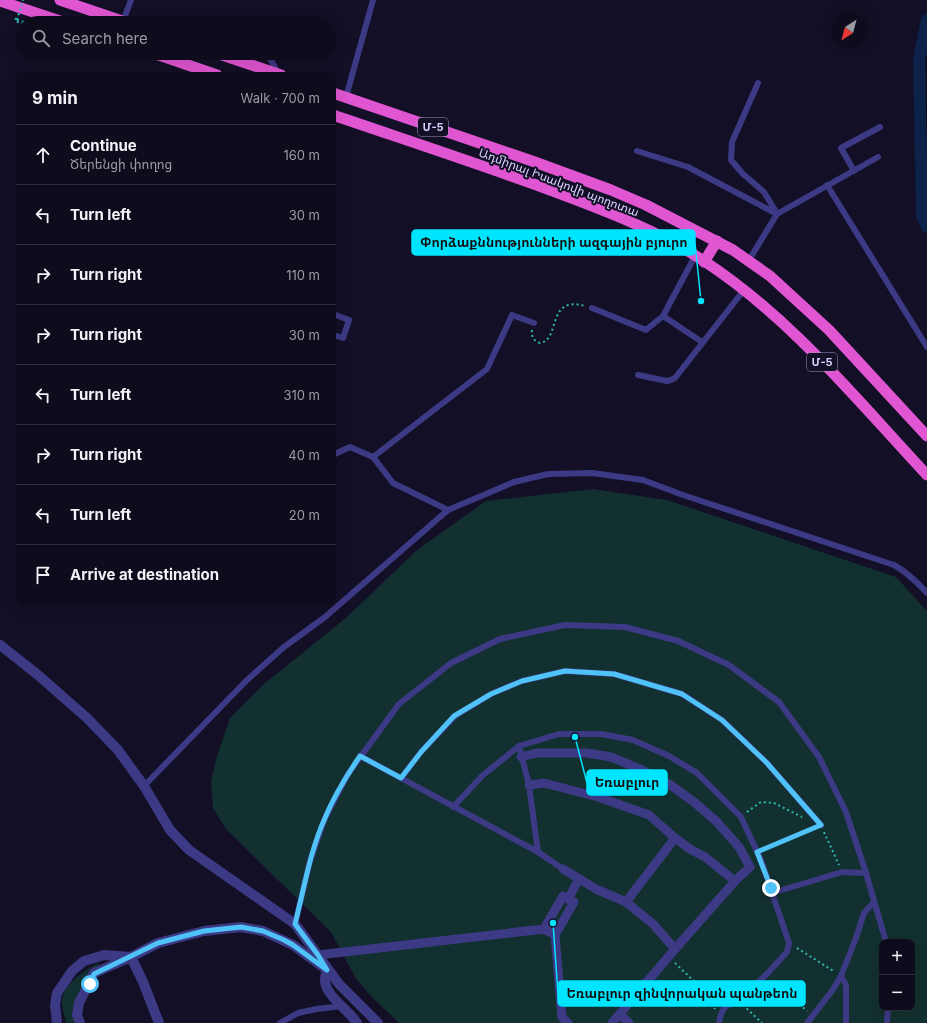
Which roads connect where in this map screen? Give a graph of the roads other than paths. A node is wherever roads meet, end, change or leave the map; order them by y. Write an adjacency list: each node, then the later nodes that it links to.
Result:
1 (60, 0): 6 (highway)
2 (130, 0): 7 (lane)
3 (373, 0): 16 (lane)
4 (0, 1): 5 (highway)
5 (45, 16)
6 (108, 16)
7 (127, 16)
8 (173, 60): 11 (highway)
9 (236, 60): 12 (highway)
10 (271, 60): 13 (lane)
11 (208, 72)
12 (271, 72)
13 (278, 72)
14 (758, 84): 23 (lane)
15 (336, 94): 16 (highway, Ադմիրալ Իսակովի պողոտա / Մ-5)
16 (346, 97): 24 (highway, Ադմիրալ Իսակովի պողոտա / Մ-5)
17 (336, 116): 25 (highway, Ադմիրալ Իսակովի պողոտա / Մ-5)
18 (880, 126): 21 (lane)
19 (637, 150): 23 (lane)
20 (878, 157): 21 (lane)
21 (854, 171): 22 (lane)
22 (827, 185): 23 (lane); 34 (lane)
23 (777, 214): 26 (lane)
24 (717, 241): 25 (highway); 26 (highway, Ադմիրալ Իսակովի պողոտա / Մ-5)
25 (700, 259): 27 (highway, Ադմիրալ Իսակովի պողոտա / Մ-5); 30 (lane)
26 (749, 260): 36 (highway, Ադմիրալ Իսակովի պողոտա / Մ-5)
27 (744, 290): 33 (lane); 39 (highway, Ադմիրալ Իսակովի պողոտա / Մ-5)
28 (592, 308): 30 (lane)
29 (336, 315): 32 (lane)
30 (663, 316): 33 (lane)
31 (534, 323): 38 (lane)
32 (336, 336)
33 (702, 342): 35 (lane)
34 (927, 347)
35 (638, 375)
36 (927, 436)
37 (336, 454): 38 (lane)
38 (373, 457): 40 (lane)
39 (927, 475)
40 (448, 510): 41 (lane); 48 (lane)
41 (927, 593)
42 (0, 645): 48 (street)
43 (519, 746): 45 (lane); 49 (lane); 57 (lane)
44 (360, 756): 46 (lane); 54 (lane); 61 (lane)
45 (521, 757): 47 (lane); 56 (street)
46 (401, 778): 49 (lane); 50 (lane)
47 (529, 785): 51 (street); 52 (lane)
48 (144, 786): 61 (street)
49 (453, 807): 52 (lane)
50 (821, 825)
51 (675, 838): 56 (street); 59 (street)
52 (538, 852): 53 (lane)
53 (563, 869): 55 (street)
54 (866, 873): 57 (lane); 60 (lane)
55 (579, 879): 58 (street); 59 (street)
56 (734, 881): 65 (street)
57 (772, 893): 73 (lane)
58 (568, 898): 62 (street); 63 (street)
59 (626, 902): 65 (street)
60 (874, 902): 64 (lane); 69 (lane)
61 (295, 924): 66 (street)
62 (544, 929): 63 (street); 66 (street)
63 (554, 935): 80 (street)
64 (885, 939)
65 (675, 948): 72 (street)
66 (318, 955): 68 (street)
67 (131, 956): 68 (street); 74 (street); 75 (street); 76 (street)
68 (327, 970): 70 (street); 79 (street)
69 (841, 976): 83 (lane); 84 (lane)
70 (342, 1006): 77 (lane); 78 (street)
71 (888, 1011): 85 (lane)
72 (620, 1014): 81 (street); 82 (street)
73 (720, 1020)
74 (57, 1023)
75 (80, 1023)
76 (159, 1023)
77 (280, 1023)
78 (357, 1023)
79 (378, 1023)
80 (568, 1023)
81 (612, 1023)
82 (629, 1023)
83 (807, 1023)
84 (846, 1023)
85 (887, 1023)

